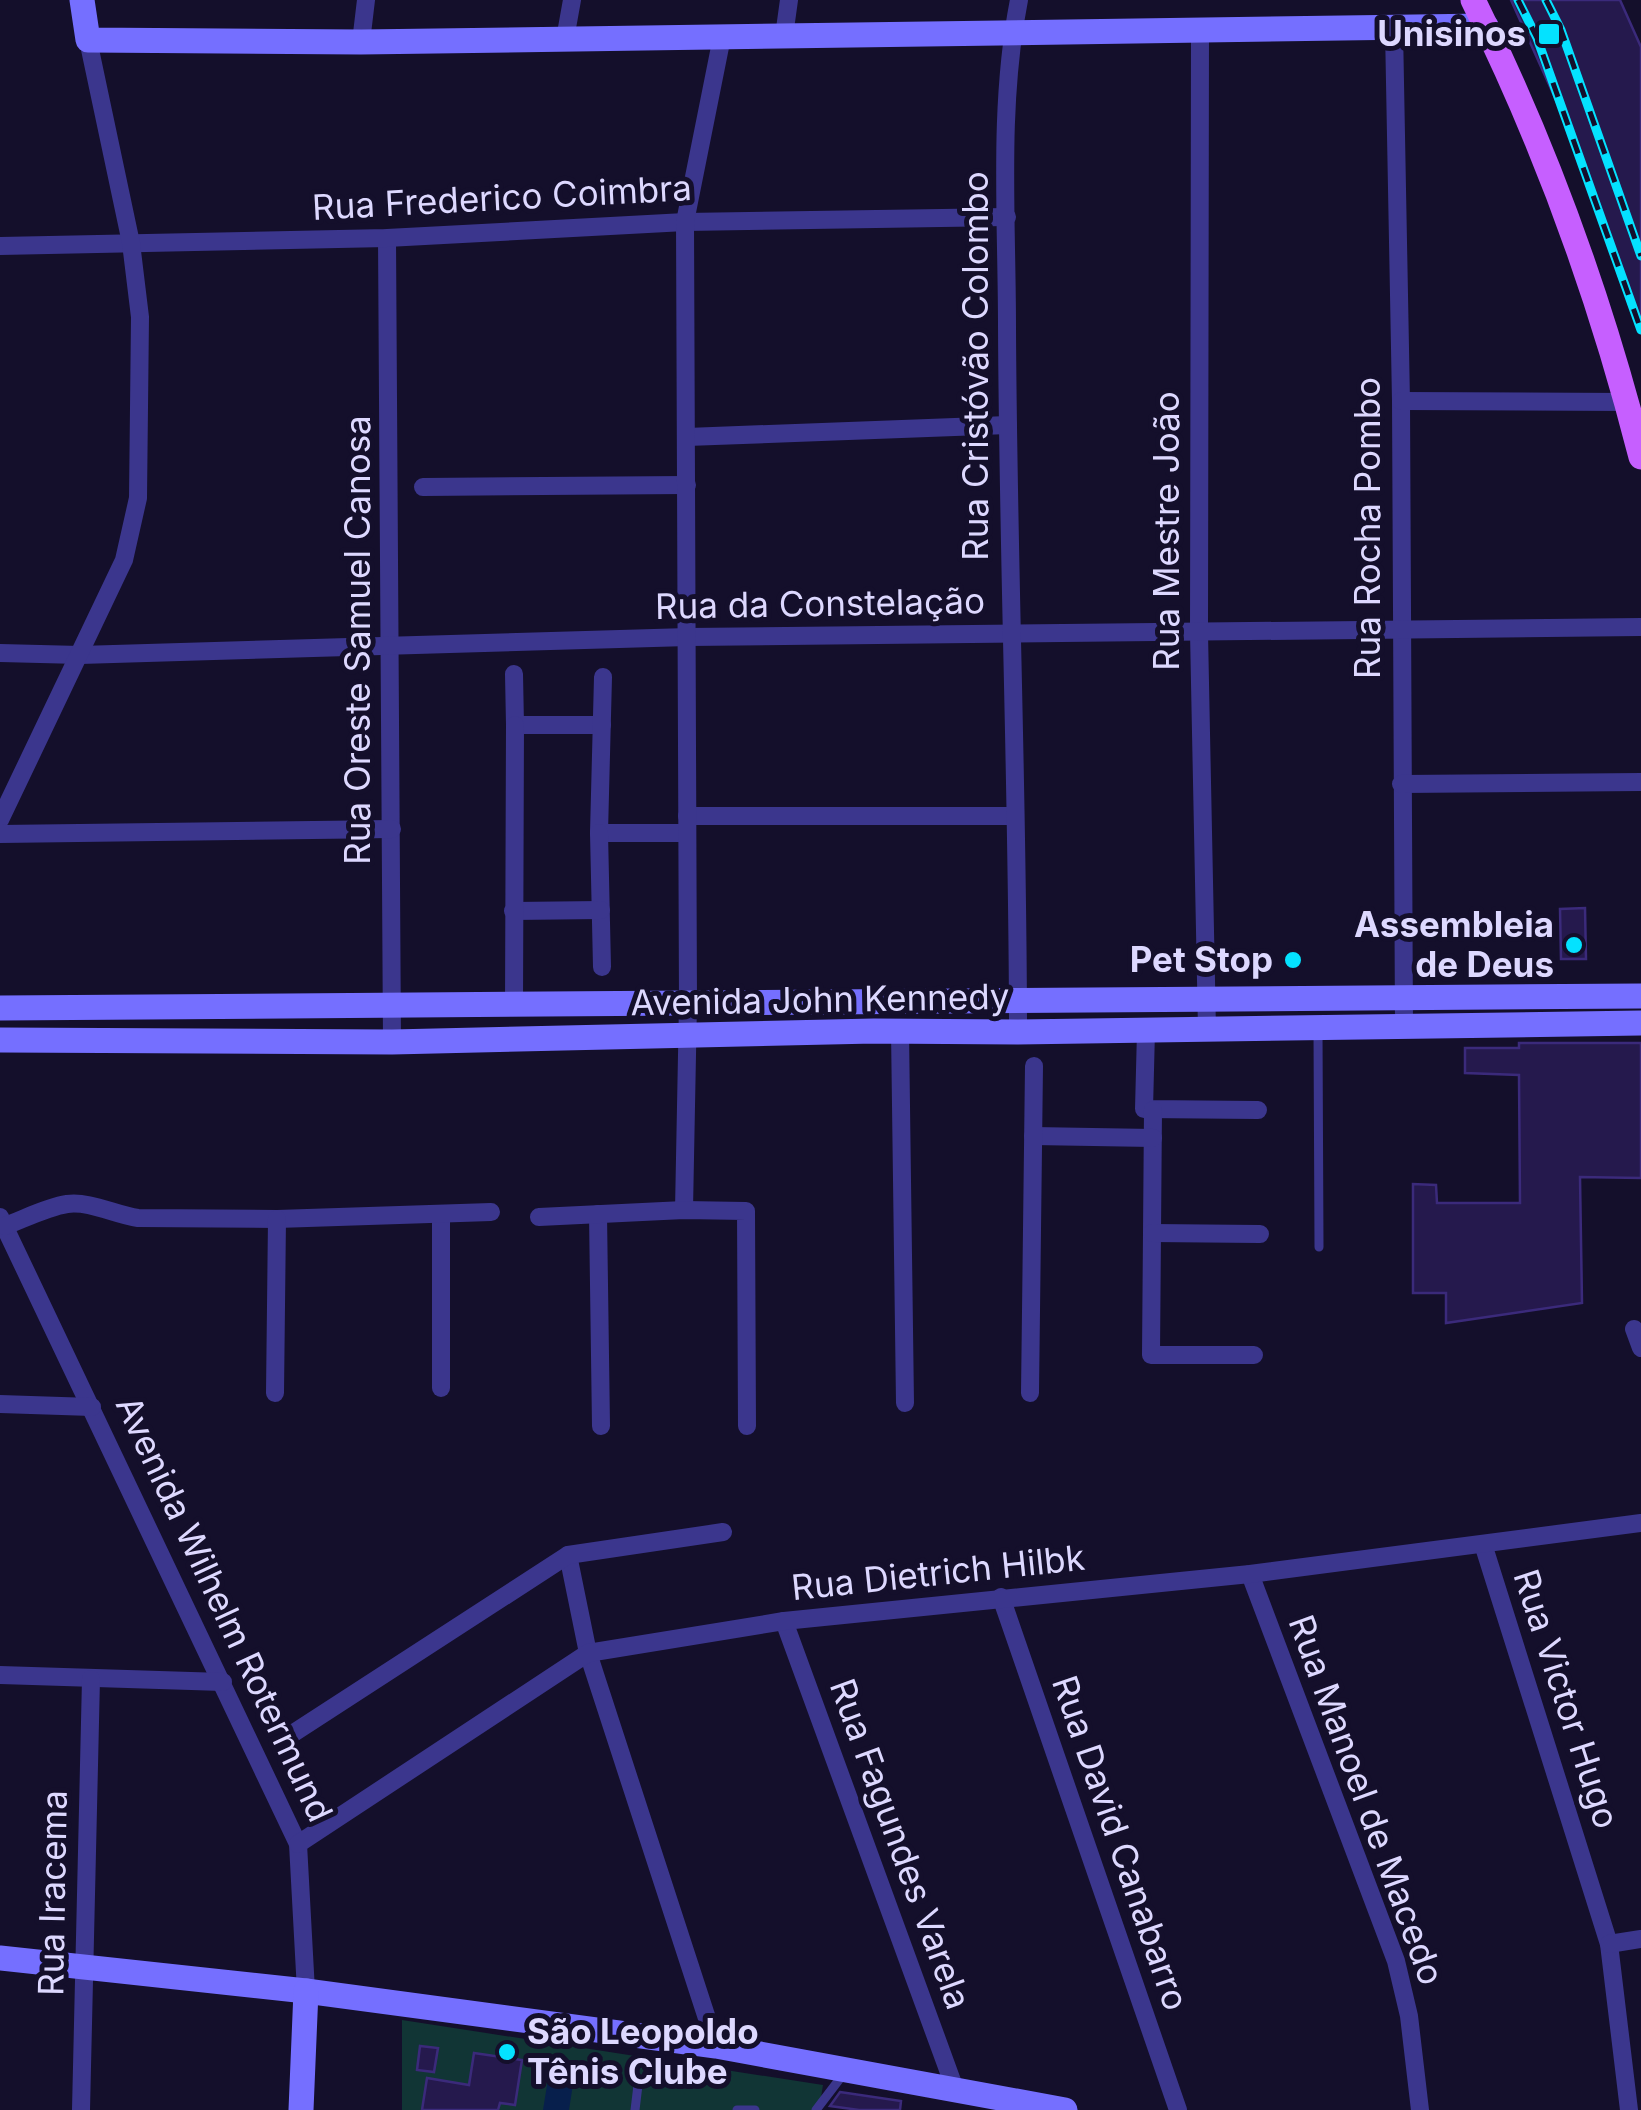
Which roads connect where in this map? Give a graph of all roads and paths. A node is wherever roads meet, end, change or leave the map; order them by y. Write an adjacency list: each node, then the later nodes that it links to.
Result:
1 (82, 0): 14 (main road)
2 (366, 0): 15 (street)
3 (572, 0): 13 (street)
4 (789, 0): 11 (street)
5 (1019, 0): 9 (street, Rua Cristóvão Colombo)
6 (1473, 0): 7 (main road)
7 (1486, 26): 8 (main road); 23 (main road)
8 (1394, 29): 10 (main road); 22 (street, Rua Rocha Pombo)
9 (1012, 32): 10 (main road); 11 (main road); 16 (street, Rua Cristóvão Colombo)
10 (1200, 32): 31 (street, Rua Mestre João)
11 (784, 36): 12 (main road)
12 (722, 37): 13 (main road); 17 (street)
13 (565, 39): 15 (main road)
14 (88, 40): 15 (main road); 20 (street)
15 (361, 42)
16 (1007, 216): 17 (street, Rua Frederico Coimbra); 24 (street, Rua Cristóvão Colombo)
17 (685, 222): 19 (street, Rua Frederico Coimbra); 25 (street)
18 (0, 228): 21 (street)
19 (387, 238): 20 (street, Rua Frederico Coimbra); 34 (street, Rua Oreste Samuel Canosa)
20 (131, 242): 21 (street, Rua Frederico Coimbra); 36 (street)
21 (8, 246)
22 (1400, 401): 23 (street); 30 (street, Rua Rocha Pombo)
23 (1627, 402): 26 (main road)
24 (1008, 426): 25 (street); 32 (street, Rua Cristóvão Colombo)
25 (687, 437): 27 (street)
26 (1641, 457)
27 (688, 485): 28 (street); 33 (street)
28 (423, 487)
29 (1641, 627): 30 (street, Rua da Constelação)
30 (1402, 629): 31 (street, Rua da Constelação); 42 (street, Rua Rocha Pombo)
31 (1199, 633): 32 (street, Rua da Constelação); 53 (street, Rua Mestre João)
32 (1012, 635): 33 (street, Rua da Constelação); 43 (street, Rua Cristóvão Colombo)
33 (688, 637): 34 (street, Rua da Constelação); 45 (street)
34 (391, 646): 36 (street, Rua da Constelação); 46 (street, Rua Oreste Samuel Canosa)
35 (0, 653): 36 (street, Rua da Constelação)
36 (80, 655): 44 (street)
37 (514, 674): 40 (street)
38 (603, 677): 39 (street)
39 (602, 724): 40 (street); 47 (street)
40 (514, 725): 50 (street)
41 (1641, 782): 42 (street)
42 (1401, 784): 54 (street, Rua Rocha Pombo)
43 (1013, 816): 45 (street); 56 (street, Rua Cristóvão Colombo)
44 (0, 820)
45 (687, 824): 47 (street); 55 (street)
46 (392, 829): 48 (street); 58 (street, Rua Oreste Samuel Canosa)
47 (599, 833): 49 (street)
48 (0, 834)
49 (601, 910): 50 (street); 51 (street)
50 (513, 911): 57 (street)
51 (602, 967)
52 (1641, 996): 54 (main road, Avenida John Kennedy)
53 (1206, 998): 54 (main road, Avenida John Kennedy); 56 (main road, Avenida John Kennedy); 64 (street, Rua Mestre João)
54 (1404, 998): 61 (street, Rua Rocha Pombo)
55 (688, 1002): 56 (main road, Avenida John Kennedy); 57 (main road, Avenida John Kennedy); 67 (street)
56 (1018, 1002): 66 (street, Rua Cristóvão Colombo)
57 (514, 1005): 58 (main road, Avenida John Kennedy)
58 (390, 1007): 59 (main road, Avenida John Kennedy); 69 (street, Rua Oreste Samuel Canosa)
59 (0, 1008)
60 (1641, 1024): 61 (main road, Avenida John Kennedy)
61 (1404, 1027): 62 (main road, Avenida John Kennedy)
62 (1318, 1028): 64 (main road, Avenida John Kennedy); 84 (lane)
63 (1146, 1030): 64 (main road, Avenida John Kennedy); 66 (main road, Avenida John Kennedy); 71 (street)
64 (1206, 1030)
65 (900, 1031): 66 (main road, Avenida John Kennedy); 67 (main road, Avenida John Kennedy); 92 (street)
66 (1018, 1032)
67 (688, 1036): 69 (main road, Avenida John Kennedy); 75 (street)
68 (0, 1040): 69 (main road, Avenida John Kennedy)
69 (392, 1042)
70 (1034, 1066): 73 (street)
71 (1153, 1110): 72 (street); 74 (street)
72 (1258, 1110)
73 (1033, 1136): 74 (street); 90 (street)
74 (1152, 1138): 82 (street)
75 (684, 1210): 78 (street); 95 (street)
76 (490, 1212): 77 (street)
77 (440, 1214): 80 (street); 88 (street)
78 (598, 1214): 79 (street); 94 (street)
79 (539, 1217)
80 (277, 1219): 81 (street); 89 (street)
81 (3, 1222): 93 (street, Avenida Wilhelm Rotermund)
82 (1152, 1233): 83 (street); 87 (street)
83 (1260, 1234)
84 (1320, 1247)
85 (1634, 1328): 86 (street)
86 (1641, 1348)
87 (1254, 1355)
88 (441, 1388)
89 (275, 1393)
90 (1030, 1393)
91 (0, 1404): 93 (street)
92 (905, 1404)
93 (92, 1407): 106 (street, Avenida Wilhelm Rotermund)
94 (600, 1426)
95 (748, 1426)
96 (1641, 1523): 98 (street, Rua Dietrich Hilbk)
97 (722, 1532): 99 (street)
98 (1483, 1544): 100 (street, Rua Dietrich Hilbk); 110 (street, Rua Victor Hugo)
99 (568, 1555): 103 (street); 107 (street)
100 (1250, 1574): 101 (street, Rua Dietrich Hilbk); 126 (street, Rua Manoel de Macedo)
101 (1001, 1597): 102 (street, Rua Dietrich Hilbk); 125 (street, Rua David Canabarro)
102 (784, 1621): 103 (street, Rua Dietrich Hilbk); 117 (street, Rua Fagundes Varela)
103 (588, 1652): 108 (street, Rua Dietrich Hilbk); 114 (street)
104 (0, 1675): 105 (street)
105 (91, 1678): 106 (street); 112 (street, Rua Iracema)
106 (224, 1682): 108 (street, Avenida Wilhelm Rotermund)
107 (292, 1734)
108 (298, 1844): 113 (street, Avenida Wilhelm Rotermund)
109 (1641, 1938): 110 (street)
110 (1610, 1944): 127 (street, Rua Victor Hugo)
111 (0, 1958): 112 (main road)
112 (83, 1966): 113 (main road); 118 (street, Rua Iracema)
113 (306, 1991): 114 (main road); 119 (main road, Avenida Wilhelm Rotermund)
114 (716, 2046): 115 (main road)
115 (846, 2070): 117 (main road); 123 (lane)
116 (638, 2085): 120 (lane)
117 (955, 2090): 124 (main road)
118 (80, 2110)
119 (301, 2110)
120 (634, 2110)
121 (737, 2110): 122 (lane)
122 (755, 2110)
123 (816, 2110)
124 (1065, 2110)
125 (1178, 2110)
126 (1420, 2110)
127 (1628, 2110)

